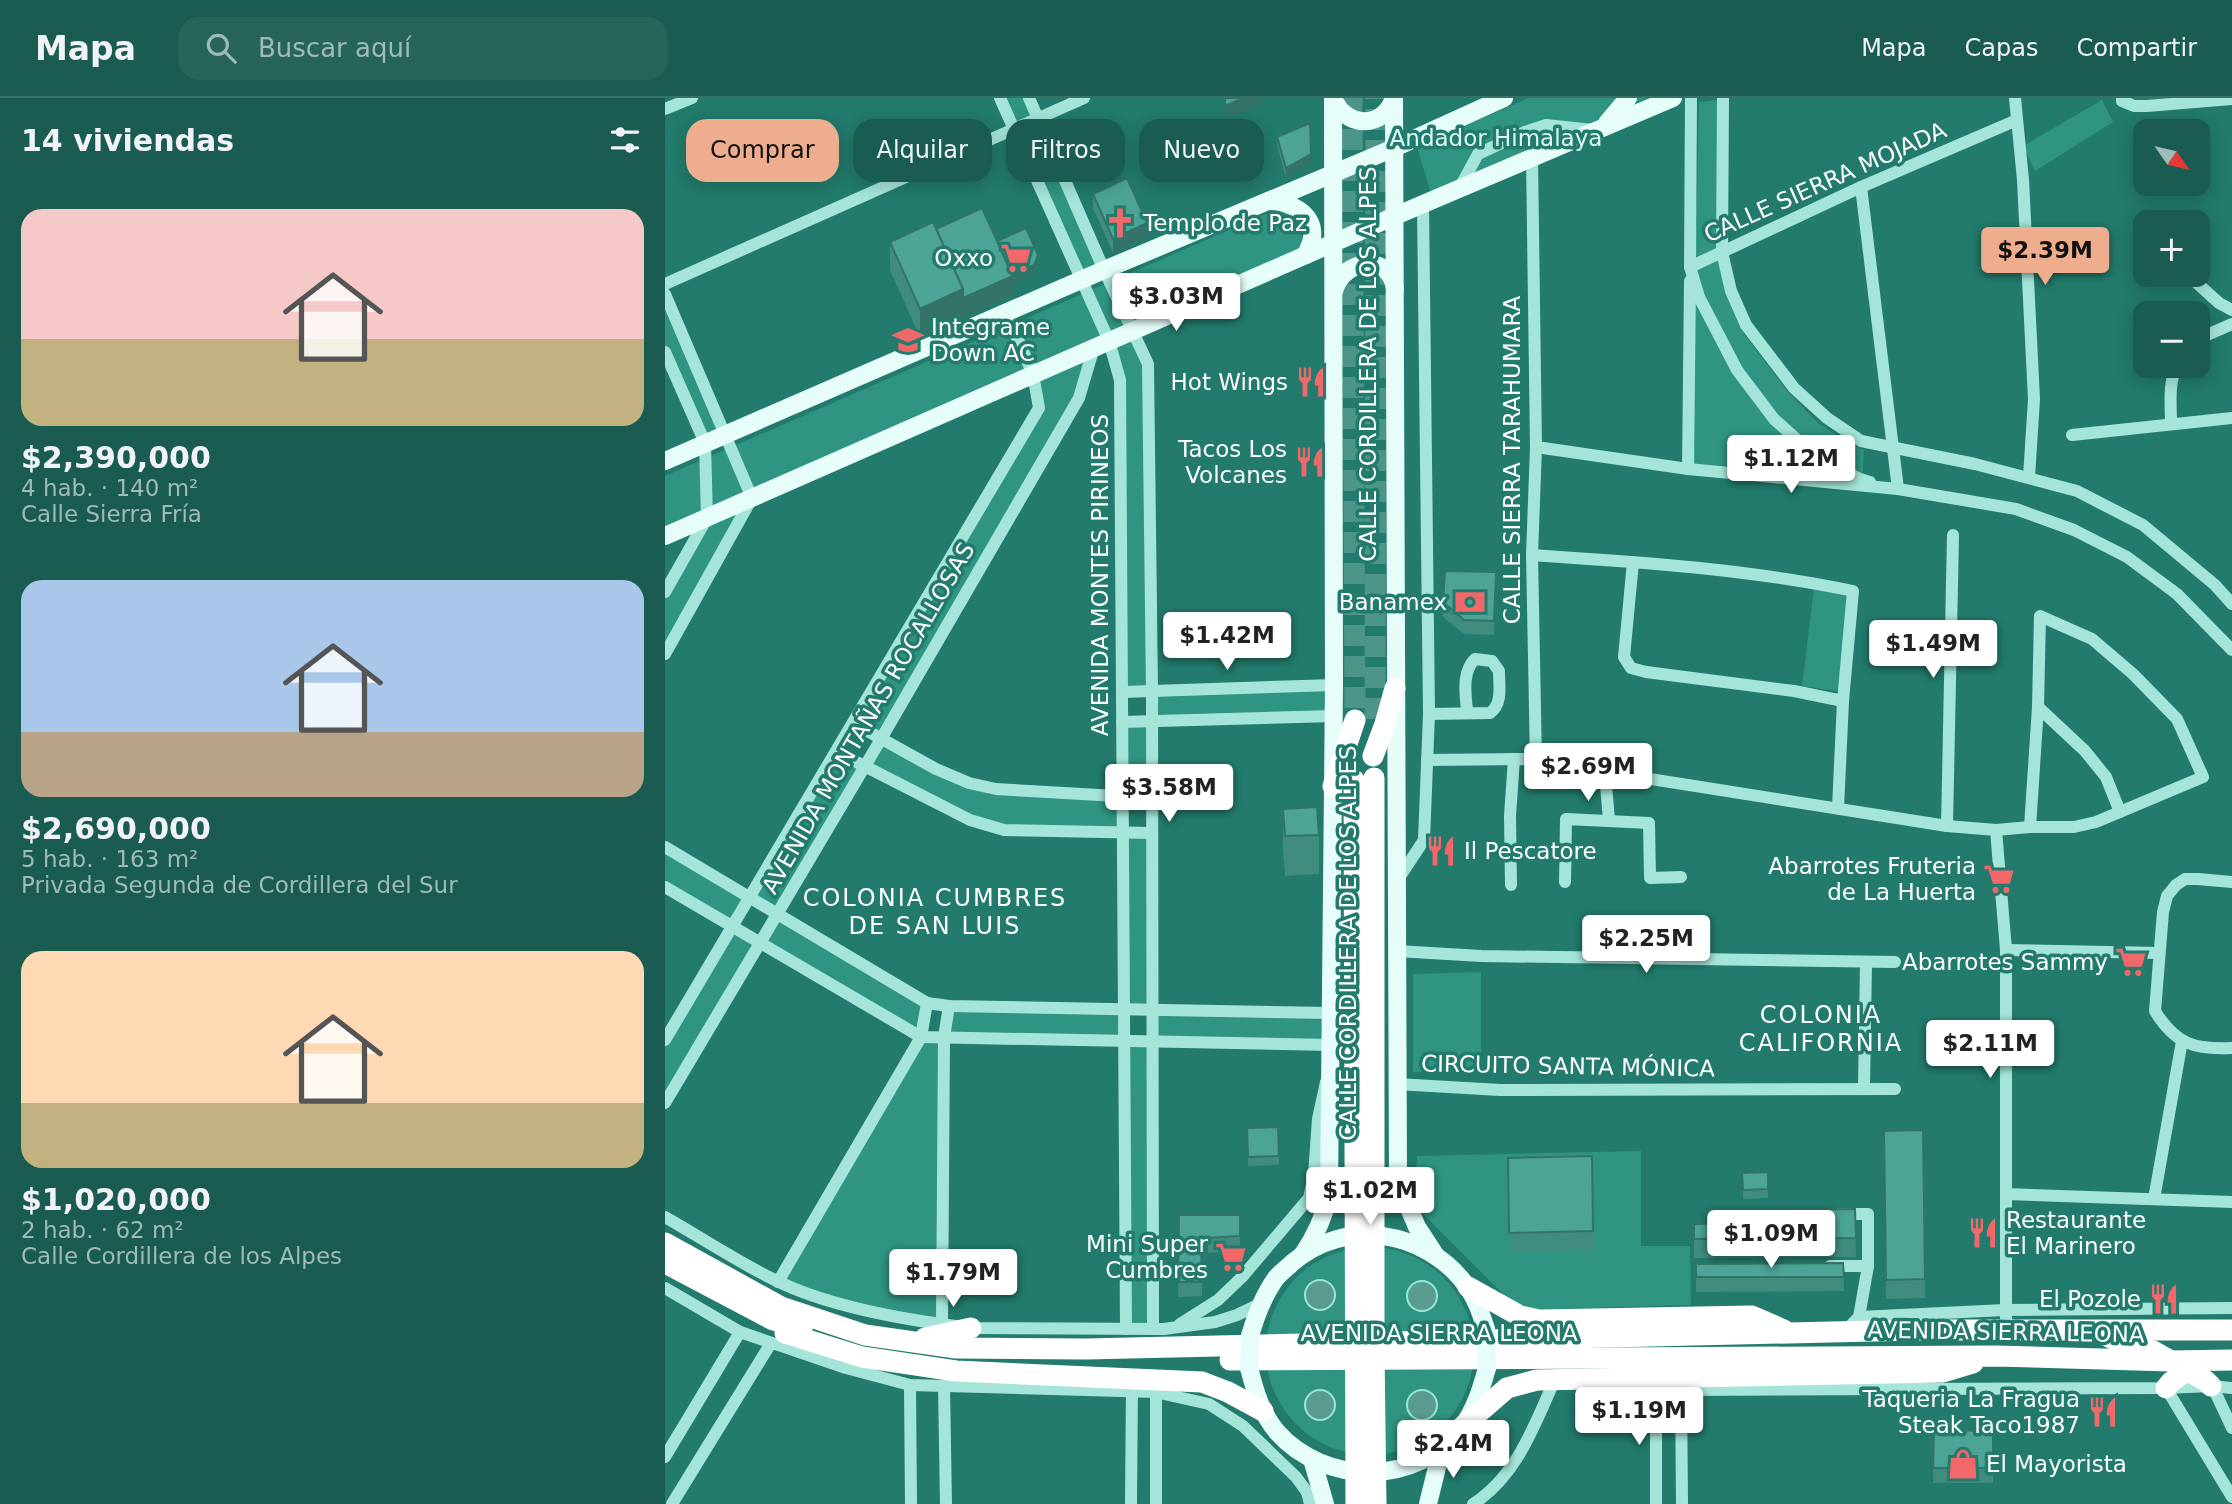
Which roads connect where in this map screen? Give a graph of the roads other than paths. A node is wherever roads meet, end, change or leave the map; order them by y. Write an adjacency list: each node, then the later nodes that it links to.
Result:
1 (692, 98): 16 (street)
2 (1000, 98): 18 (street, AVENIDA MONTES PIRINEOS)
3 (1029, 98): 17 (street)
4 (1084, 98): 17 (street)
5 (1333, 98): 6 (main road); 24 (main road, CALLE CORDILLERA DE LOS ALPES)
6 (1394, 98): 22 (main road, CALLE CORDILLERA DE LOS ALPES)
7 (1504, 98): 15 (main road)
8 (1628, 98): 20 (main road)
9 (1673, 98): 20 (main road)
10 (1691, 98): 35 (street)
11 (1724, 98): 33 (street)
12 (2015, 98): 19 (street)
13 (2122, 99): 14 (street)
14 (2232, 99)
15 (1480, 103): 22 (main road)
16 (665, 109)
17 (1038, 118): 36 (street)
18 (1010, 119)
19 (2017, 120): 26 (street, CALLE SIERRA MOJADA); 61 (street)
20 (1600, 128): 23 (main road); 27 (street)
21 (1006, 133): 38 (street)
22 (1394, 148): 24 (main road); 30 (main road, CALLE CORDILLERA DE LOS ALPES)
23 (1532, 158): 27 (main road); 57 (street, CALLE SIERRA TARAHUMARA)
24 (1332, 174): 28 (main road); 32 (main road, CALLE CORDILLERA DE LOS ALPES)
25 (1039, 182): 37 (street, AVENIDA MONTES PIRINEOS)
26 (1861, 187): 33 (street, CALLE SIERRA MOJADA); 58 (street)
27 (1459, 189): 29 (main road)
28 (1268, 201): 34 (main road); 36 (main road)
29 (1423, 205): 30 (main road); 31 (street)
30 (1395, 216): 31 (street); 32 (main road); 40 (main road, CALLE CORDILLERA DE LOS ALPES)
31 (1423, 225): 80 (street)
32 (1332, 244): 34 (main road); 42 (main road, CALLE CORDILLERA DE LOS ALPES)
33 (1722, 252): 35 (street, CALLE SIERRA MOJADA); 58 (street)
34 (1306, 255): 46 (main road)
35 (1690, 267): 60 (street); 62 (street)
36 (1104, 271): 37 (main road); 46 (street)
37 (1083, 281): 44 (main road); 48 (street, AVENIDA MONTES PIRINEOS)
38 (665, 284)
39 (2201, 287): 43 (street)
40 (1395, 292): 42 (main road); 74 (main road, CALLE CORDILLERA DE LOS ALPES)
41 (665, 294): 54 (street)
42 (1332, 301): 73 (main road, CALLE CORDILLERA DE LOS ALPES)
43 (2232, 310)
44 (1006, 313): 50 (street, AVENIDA MONTAÑAS ROCALLOSAS); 54 (main road)
45 (2232, 324): 47 (street)
46 (1133, 331): 48 (main road); 75 (street)
47 (2210, 334)
48 (1102, 344): 50 (main road); 76 (street, AVENIDA MONTES PIRINEOS); 86 (street, AVENIDA MONTAÑAS ROCALLOSAS)
49 (665, 352): 56 (street)
50 (1033, 374): 63 (main road); 85 (street, AVENIDA MONTAÑAS ROCALLOSAS)
51 (2173, 378): 53 (street)
52 (2232, 418): 53 (street)
53 (2171, 425): 55 (street)
54 (725, 435): 56 (main road); 63 (street)
55 (2072, 435)
56 (705, 443): 59 (main road); 64 (street)
57 (1536, 447): 60 (street); 67 (street, CALLE SIERRA TARAHUMARA)
58 (1893, 449): 61 (street); 62 (street)
59 (665, 461)
60 (1688, 469): 62 (street)
61 (2029, 477): 70 (street)
62 (1898, 489): 71 (street)
63 (752, 498): 64 (main road); 72 (street)
64 (707, 518): 66 (main road); 69 (street)
65 (1952, 535): 100 (street)
66 (665, 536)
67 (1532, 555): 68 (street); 90 (street, CALLE SIERRA TARAHUMARA)
68 (1633, 562): 77 (street); 77 (street)
69 (665, 593)
70 (2232, 604)
71 (2232, 650)
72 (665, 654)
73 (1334, 685): 75 (street); 81 (main road, CALLE CORDILLERA DE LOS ALPES)
74 (1395, 688): 92 (highway); 107 (main road, CALLE CORDILLERA DE LOS ALPES)
75 (1152, 691): 76 (street); 83 (street)
76 (1122, 692): 84 (street, AVENIDA MONTES PIRINEOS)
77 (1843, 701): 97 (street)
78 (2038, 707): 98 (street); 98 (street); 101 (street)
79 (1467, 712): 79 (street); 80 (street)
80 (1429, 714): 89 (street)
81 (1334, 716): 83 (street); 94 (main road, CALLE CORDILLERA DE LOS ALPES)
82 (1365, 719): 92 (highway, CALLE CORDILLERA DE LOS ALPES); 92 (highway, CALLE CORDILLERA DE LOS ALPES); 94 (highway)
83 (1152, 721): 84 (street); 96 (street)
84 (1122, 722): 95 (street, AVENIDA MONTES PIRINEOS)
85 (853, 723): 86 (street); 87 (street, AVENIDA MONTAÑAS ROCALLOSAS)
86 (881, 739): 91 (street, AVENIDA MONTAÑAS ROCALLOSAS); 95 (street)
87 (837, 752): 91 (street); 112 (street, AVENIDA MONTAÑAS ROCALLOSAS)
88 (1514, 759): 89 (street); 90 (street); 110 (street)
89 (1427, 760): 107 (street)
90 (1536, 761): 93 (street)
91 (865, 766): 103 (street); 113 (street, AVENIDA MONTAÑAS ROCALLOSAS)
92 (1367, 771): 200 (highway, CALLE CORDILLERA DE LOS ALPES, bridge); 201 (highway, CALLE CORDILLERA DE LOS ALPES, bridge)
93 (1605, 773): 97 (street); 99 (street)
94 (1333, 786): 125 (main road, CALLE CORDILLERA DE LOS ALPES)
95 (1122, 796): 96 (street); 103 (street, AVENIDA MONTES PIRINEOS)
96 (1152, 798): 104 (street)
97 (1838, 808): 100 (street)
98 (2120, 812): 101 (street)
99 (1609, 820): 106 (street); 108 (street)
100 (1947, 826): 102 (street)
101 (2030, 827): 102 (street)
102 (1996, 830): 116 (street)
103 (1123, 833): 104 (street); 123 (street, AVENIDA MONTES PIRINEOS)
104 (1152, 833): 124 (street)
105 (665, 847): 112 (street)
106 (1681, 877)
107 (1397, 882): 117 (main road, CALLE CORDILLERA DE LOS ALPES)
108 (1565, 882)
109 (2232, 882): 118 (street)
110 (1511, 885)
111 (665, 887): 114 (street)
112 (750, 898): 113 (street); 114 (street, AVENIDA MONTAÑAS ROCALLOSAS)
113 (777, 914): 115 (street, AVENIDA MONTAÑAS ROCALLOSAS); 121 (street)
114 (733, 927): 115 (street); 128 (street, AVENIDA MONTAÑAS ROCALLOSAS)
115 (760, 943): 126 (street); 138 (street, AVENIDA MONTAÑAS ROCALLOSAS)
116 (2006, 950): 118 (street); 140 (street)
117 (1397, 951): 119 (street); 135 (main road, CALLE CORDILLERA DE LOS ALPES)
118 (2159, 953): 129 (street)
119 (1866, 962): 120 (street); 136 (street)
120 (1895, 962)
121 (927, 1003): 122 (street); 126 (street)
122 (949, 1006): 123 (street); 127 (street)
123 (1124, 1010): 124 (street); 130 (street, AVENIDA MONTES PIRINEOS)
124 (1153, 1010): 125 (street); 131 (street)
125 (1331, 1013): 132 (main road, CALLE CORDILLERA DE LOS ALPES)
126 (922, 1037): 127 (street); 152 (street)
127 (944, 1037): 130 (street); 159 (street)
128 (665, 1041)
129 (2182, 1041): 133 (street); 142 (street)
130 (1124, 1043): 131 (street); 161 (street, AVENIDA MONTES PIRINEOS)
131 (1153, 1043): 132 (street); 162 (street)
132 (1331, 1045): 134 (main road, CALLE CORDILLERA DE LOS ALPES)
133 (2232, 1048)
134 (1331, 1068): 141 (main road, CALLE CORDILLERA DE LOS ALPES); 162 (street, CALLE CORDILLERA DE LOS ALPES)
135 (1397, 1084): 136 (street, CIRCUITO SANTA MÓNICA); 139 (main road, CALLE CORDILLERA DE LOS ALPES)
136 (1864, 1089): 137 (street, CIRCUITO SANTA MÓNICA)
137 (1895, 1089)
138 (665, 1103)
139 (1398, 1182): 141 (main road); 147 (main road, CALLE CORDILLERA DE LOS ALPES)
140 (2006, 1194): 142 (street); 157 (street)
141 (1329, 1195): 148 (main road, CALLE CORDILLERA DE LOS ALPES)
142 (2154, 1199): 143 (street)
143 (2232, 1202)
144 (1831, 1215): 150 (street)
145 (665, 1217): 152 (street)
146 (665, 1243): 167 (highway, AVENIDA SIERRA LEONA)
147 (1434, 1253): 148 (main road); 154 (main road)
148 (1303, 1254): 155 (main road)
149 (665, 1263): 170 (highway, AVENIDA SIERRA LEONA); 173 (highway)
150 (1868, 1266): 151 (street); 158 (street)
151 (1814, 1267)
152 (778, 1282): 159 (street)
153 (665, 1287): 165 (street)
154 (1468, 1287): 166 (highway); 187 (main road, bridge)
155 (1260, 1304): 162 (street); 186 (main road, bridge)
156 (2232, 1308): 157 (street, AVENIDA SIERRA LEONA)
157 (2006, 1320): 158 (highway, AVENIDA SIERRA LEONA); 164 (highway, AVENIDA SIERRA LEONA)
158 (1852, 1324): 166 (highway, AVENIDA SIERRA LEONA)
159 (942, 1325): 160 (street)
160 (971, 1328): 161 (street); 167 (highway)
161 (1126, 1329): 162 (street)
162 (1158, 1329)
163 (2232, 1330): 164 (highway, AVENIDA SIERRA LEONA)
164 (2100, 1331): 172 (highway)
165 (740, 1332): 168 (street); 190 (street)
166 (1789, 1333): 167 (highway, AVENIDA SIERRA LEONA)
167 (912, 1341)
168 (771, 1343): 178 (street); 193 (street)
169 (2232, 1346): 172 (highway)
170 (1995, 1356): 172 (highway, AVENIDA SIERRA LEONA); 175 (highway)
171 (2232, 1360): 172 (highway, AVENIDA SIERRA LEONA)
172 (2187, 1363): 181 (highway); 182 (highway)
173 (995, 1372): 174 (highway); 183 (highway)
174 (1096, 1376): 177 (highway); 183 (highway)
175 (1612, 1377): 176 (highway); 184 (street)
176 (1555, 1379): 187 (highway); 203 (street)
177 (1132, 1384): 179 (highway); 183 (street); 196 (street)
178 (910, 1385): 180 (street); 194 (street)
179 (1156, 1385): 186 (highway); 197 (street); 198 (street)
180 (944, 1387): 183 (street); 195 (street)
181 (2222, 1387): 182 (street); 188 (street)
182 (2166, 1388): 185 (street); 192 (street)
183 (1054, 1389)
184 (1656, 1389): 185 (street); 204 (street)
185 (1681, 1390): 205 (street)
186 (1263, 1412): 191 (main road)
187 (1461, 1428): 189 (main road)
188 (2232, 1428)
189 (1442, 1447): 191 (main road); 202 (main road)
190 (665, 1457)
191 (1312, 1459): 199 (main road)
192 (2232, 1497)
193 (671, 1504)
194 (911, 1504)
195 (946, 1504)
196 (1131, 1504)
197 (1156, 1504)
198 (1310, 1504)
199 (1325, 1504)
200 (1356, 1504)
201 (1376, 1504)
202 (1428, 1504)
203 (1473, 1504)
204 (1656, 1504)
205 (1682, 1504)

